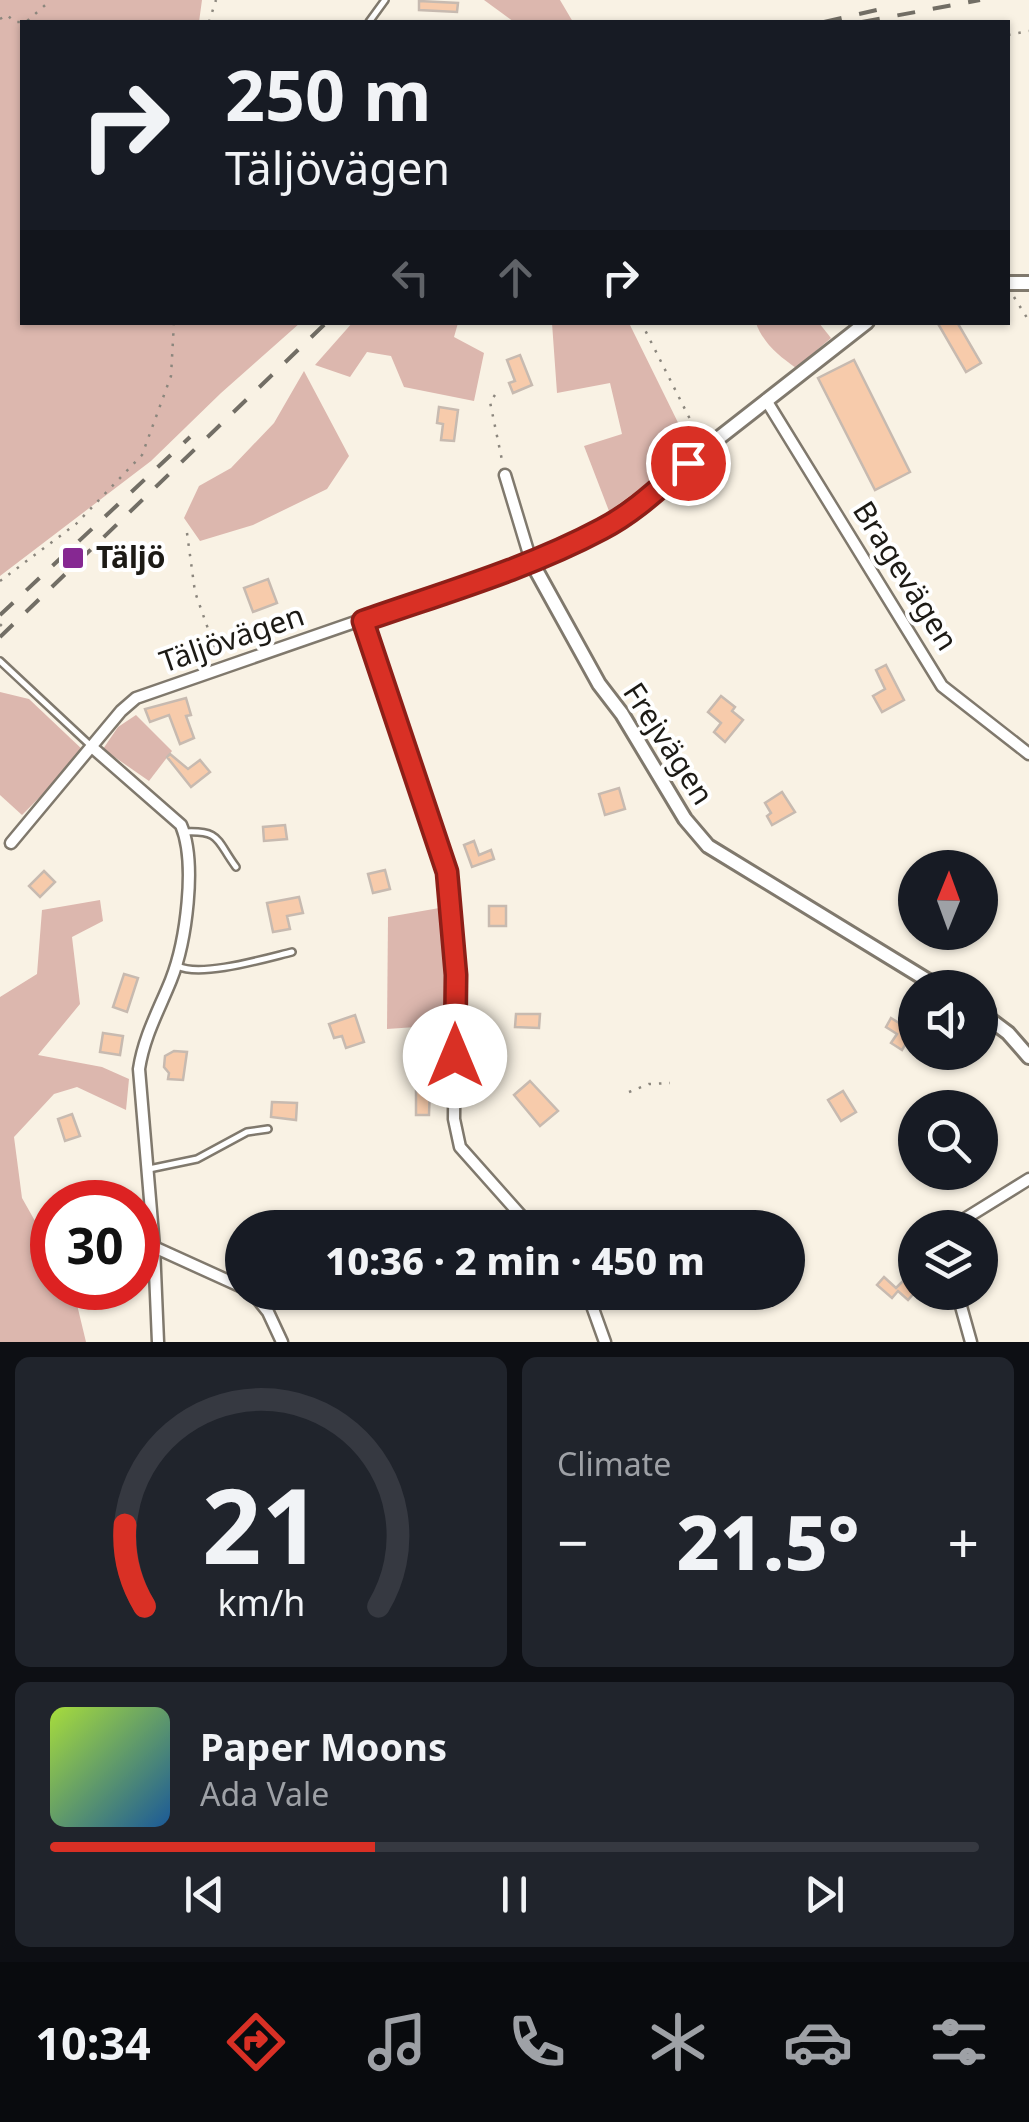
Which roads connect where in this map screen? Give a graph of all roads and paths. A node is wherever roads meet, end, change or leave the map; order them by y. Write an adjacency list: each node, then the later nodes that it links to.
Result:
1 (50, 0): 3 (path)
2 (386, 0): 4 (lane)
3 (28, 20)
4 (371, 20)
5 (1010, 288): 6 (path)
6 (1029, 321)
7 (174, 325): 16 (path)
8 (643, 325): 12 (path)
9 (862, 325): 11 (street, Täljövägen)
10 (496, 395): 13 (path)
11 (766, 400): 12 (street, Täljövägen); 21 (street, Bragevägen)
12 (706, 448): 15 (street, Täljövägen)
13 (505, 475): 15 (street, Frejvägen)
14 (187, 533): 19 (path)
15 (531, 561): 17 (street, Täljövägen); 27 (street, Frejvägen)
16 (0, 580)
17 (363, 621): 19 (street, Täljövägen); 36 (street)
18 (0, 661): 20 (lane)
19 (222, 669): 20 (street, Täljövägen)
20 (93, 748): 22 (street); 23 (street, Täljövägen)
21 (1029, 754)
22 (184, 832): 24 (lane); 26 (street)
23 (11, 843)
24 (236, 867)
25 (292, 952): 26 (lane)
26 (176, 965): 33 (street)
27 (911, 970)
28 (998, 1026): 29 (street)
29 (1029, 1057)
30 (670, 1083): 31 (path)
31 (629, 1092)
32 (268, 1130): 33 (lane)
33 (148, 1170): 35 (street)
34 (1029, 1179): 37 (street)
35 (149, 1180)
36 (516, 1210)
37 (979, 1210)
38 (160, 1250): 39 (street)
39 (225, 1279)
40 (157, 1310): 44 (street)
41 (266, 1310): 45 (street)
42 (593, 1310): 46 (street)
43 (962, 1310): 47 (street)
44 (158, 1342)
45 (282, 1342)
46 (605, 1342)
47 (970, 1342)

